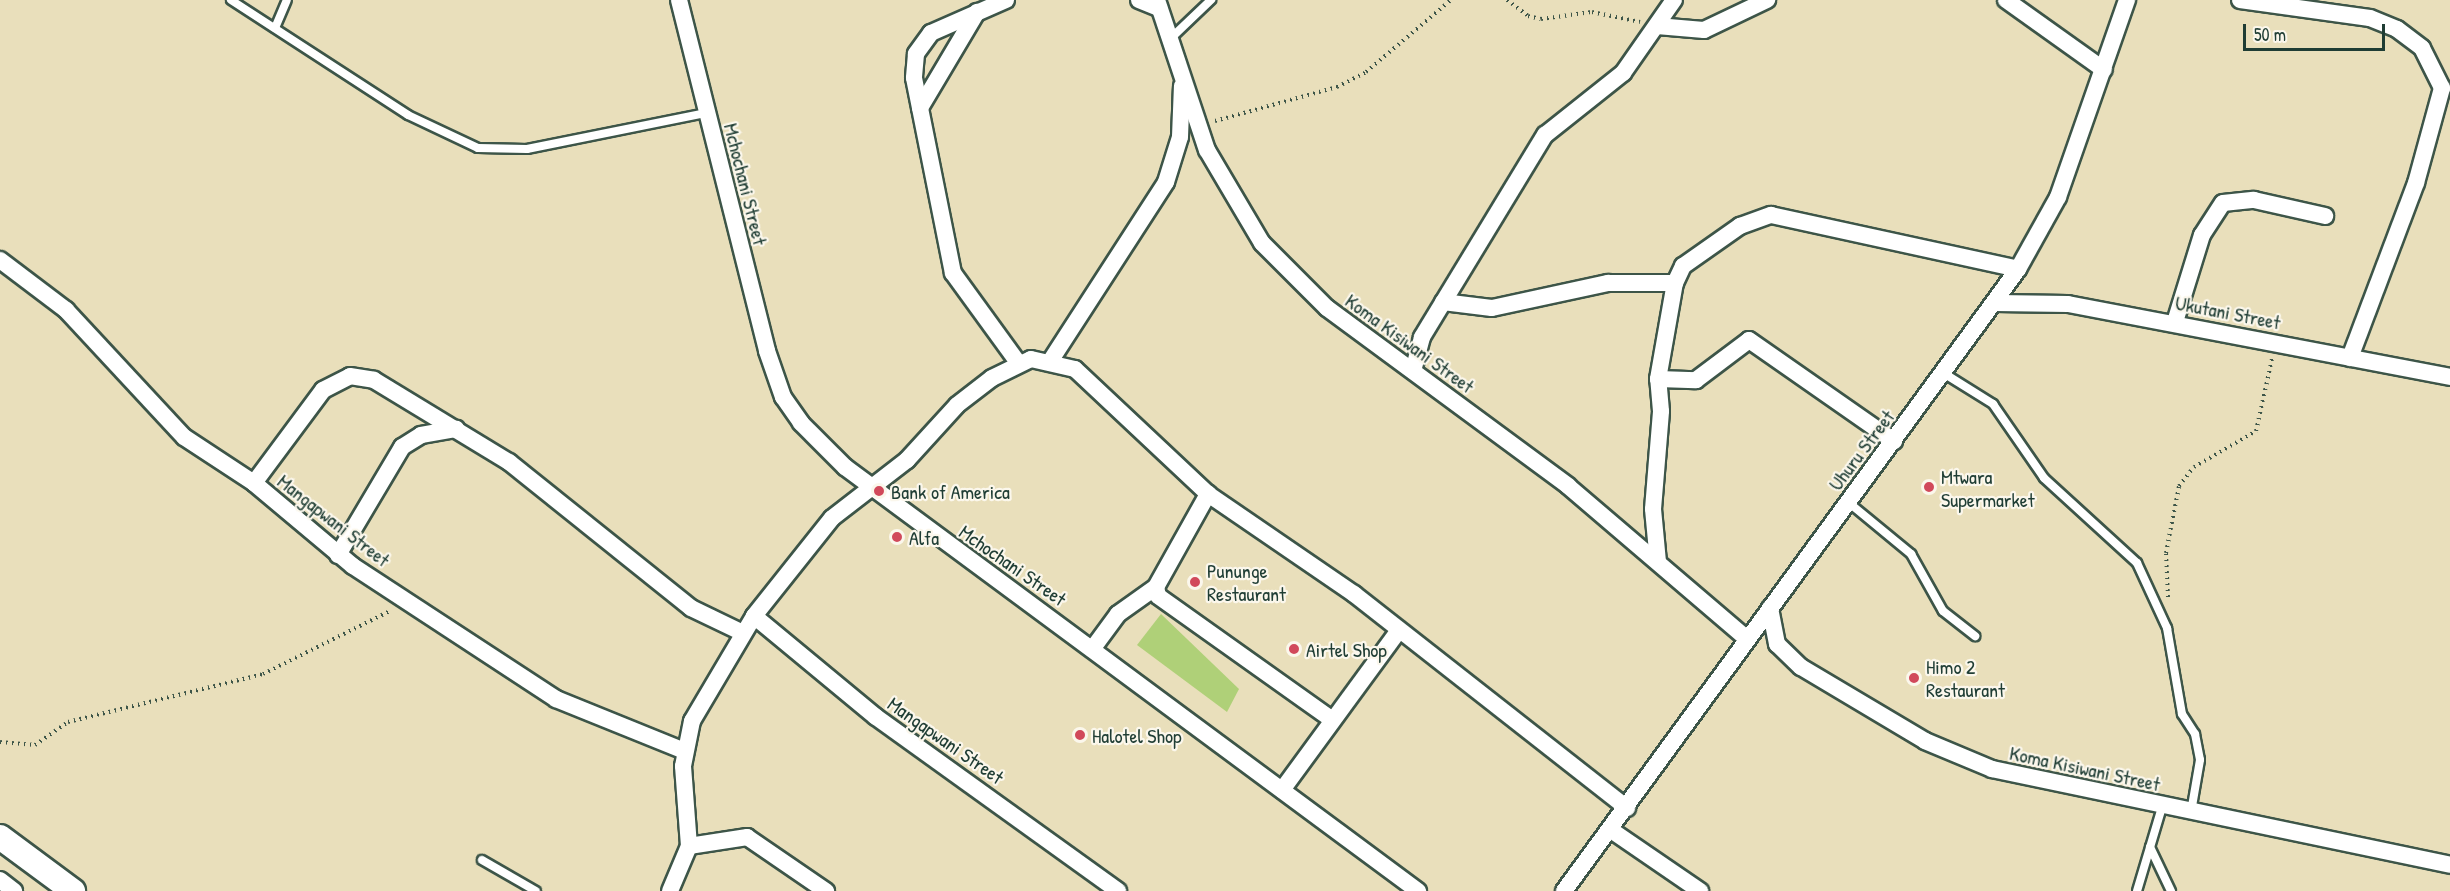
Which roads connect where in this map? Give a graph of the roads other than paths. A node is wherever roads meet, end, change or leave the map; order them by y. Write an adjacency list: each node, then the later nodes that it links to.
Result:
1 (231, 0): 16 (lane)
2 (286, 0): 16 (lane)
3 (679, 0): 21 (street, Mchochani Street)
4 (1006, 0): 14 (street)
5 (1139, 0): 12 (street)
6 (1211, 0): 17 (lane)
7 (1674, 0): 15 (street)
8 (1767, 0): 15 (street)
9 (2006, 0): 18 (street)
10 (2127, 0): 18 (street, Uhuru Street)
11 (2240, 0): 13 (street)
12 (1158, 4): 17 (street, Koma Kisiwani Street)
13 (2353, 8): 29 (street)
14 (976, 12): 20 (street); 20 (street)
15 (1658, 26): 26 (street)
16 (275, 28): 21 (lane)
17 (1169, 40): 19 (street, Koma Kisiwani Street)
18 (2104, 70): 24 (street, Uhuru Street)
19 (1182, 79): 30 (street); 32 (street, Koma Kisiwani Street)
20 (920, 108): 31 (street)
21 (706, 114): 39 (street, Mchochani Street)
22 (2325, 216): 28 (street)
23 (0, 260): 38 (street, Mangapwani Street)
24 (2018, 269): 25 (street); 27 (street, Uhuru Street)
25 (1675, 284): 26 (street); 35 (street)
26 (1443, 302): 32 (street)
27 (1996, 303): 28 (street, Ukutani Street); 33 (street, Uhuru Street)
28 (2175, 322): 29 (street, Ukutani Street)
29 (2350, 358): 34 (street, Ukutani Street)
30 (1051, 360): 31 (street); 40 (street)
31 (1019, 364): 39 (street)
32 (1413, 371): 43 (street, Koma Kisiwani Street)
33 (1945, 374): 37 (street, Uhuru Street); 57 (lane)
34 (2450, 377)
35 (1658, 379): 37 (street); 43 (street)
36 (456, 429): 38 (street); 42 (street); 48 (street)
37 (1894, 441): 41 (street, Uhuru Street)
38 (254, 483): 42 (street, Mangapwani Street)
39 (872, 487): 46 (street); 51 (street, Mchochani Street)
40 (1208, 494): 44 (street); 47 (street)
41 (1848, 502): 45 (street, Uhuru Street); 49 (lane)
42 (338, 555): 53 (street, Mangapwani Street)
43 (1658, 562): 50 (street, Koma Kisiwani Street)
44 (1156, 587): 51 (street); 52 (street)
45 (1770, 608): 50 (street, Uhuru Street); 55 (street, Koma Kisiwani Street)
46 (754, 616): 48 (street); 70 (street, Mangapwani Street)
47 (1399, 630): 52 (street); 56 (street)
48 (743, 633): 53 (street)
49 (1975, 636)
50 (1747, 639): 56 (street, Uhuru Street)
51 (1093, 648): 54 (street, Mchochani Street)
52 (1331, 719): 54 (street)
53 (685, 751): 60 (street)
54 (1282, 790): 71 (street, Mchochani Street)
55 (2162, 807): 57 (street, Koma Kisiwani Street); 61 (lane)
56 (1627, 808): 58 (street, Uhuru Street)
57 (2191, 812): 63 (street, Koma Kisiwani Street)
58 (1611, 830): 72 (street, Uhuru Street); 73 (street)
59 (0, 837): 66 (street)
60 (689, 846): 68 (street); 69 (street)
61 (2150, 848): 74 (lane); 75 (lane)
62 (482, 860): 67 (lane)
63 (2450, 865)
64 (0, 880): 65 (street)
65 (14, 891)
66 (73, 891)
67 (536, 891)
68 (670, 891)
69 (826, 891)
70 (1119, 891)
71 (1418, 891)
72 (1564, 891)
73 (1700, 891)
74 (2137, 891)
75 (2171, 891)

